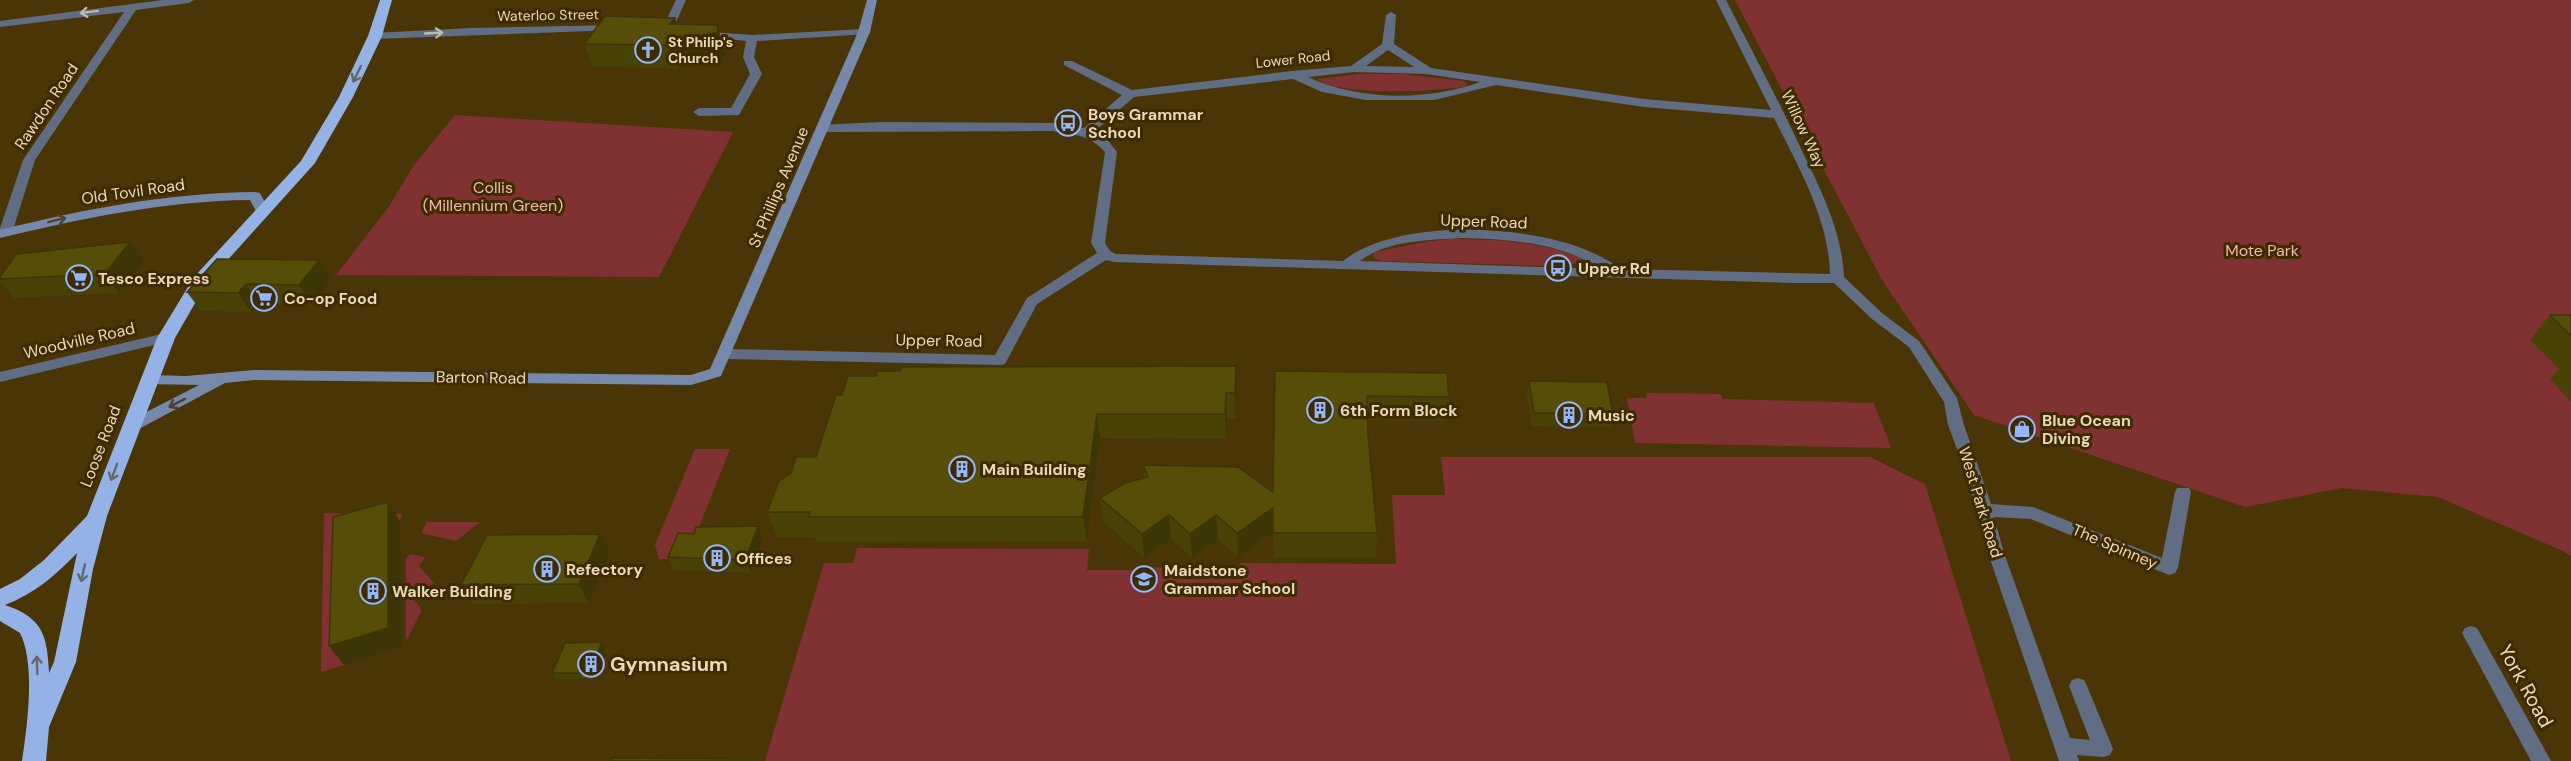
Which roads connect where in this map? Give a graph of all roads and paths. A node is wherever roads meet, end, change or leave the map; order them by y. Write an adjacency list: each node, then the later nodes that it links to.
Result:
1 (189, 0): 6 (street)
2 (386, 0): 11 (highway, Loose Road)
3 (681, 0): 12 (street)
4 (872, 0): 10 (street, St Phillips Avenue)
5 (1721, 0): 21 (street, Willow Way)
6 (133, 6): 8 (street, one-way to 8); 25 (street, Rawdon Road)
7 (1391, 15): 13 (street)
8 (0, 24)
9 (625, 28): 11 (street, Waterloo Street, one-way to 9)
10 (864, 33): 12 (street); 22 (street, St Phillips Avenue)
11 (375, 36): 24 (highway, Loose Road, one-way to 24)
12 (752, 38): 20 (street)
13 (1388, 45): 15 (street); 16 (street)
14 (1068, 63): 19 (street)
15 (1354, 69): 16 (street, Lower Road); 17 (street, Lower Road)
16 (1426, 71): 18 (street, Lower Road)
17 (1292, 74): 18 (street); 19 (street, Lower Road)
18 (1495, 81): 21 (street, Lower Road)
19 (1130, 94): 23 (street)
20 (699, 112)
21 (1781, 115): 29 (street, Willow Way)
22 (822, 128): 23 (street); 31 (street, St Phillips Avenue)
23 (1087, 132): 26 (street)
24 (263, 212): 25 (street, Old Tovil Road, one-way to 24); 30 (highway, Loose Road)
25 (2, 233)
26 (1105, 254): 27 (street, Upper Road); 31 (street, Upper Road)
27 (1345, 266): 28 (street, Upper Road); 28 (street, Upper Road)
28 (1622, 274): 29 (street, Upper Road)
29 (1837, 278): 37 (street, West Park Road)
30 (166, 338): 32 (street, Woodville Road); 34 (highway, Loose Road)
31 (725, 354): 33 (street, Barton Road)
32 (0, 377)
33 (225, 378): 34 (street, Barton Road); 35 (street, Barton Road, one-way to 35)
34 (149, 380): 35 (highway, Loose Road)
35 (130, 427): 38 (highway, Loose Road, one-way to 38)
36 (2183, 492): 37 (street, The Spinney)
37 (1985, 510): 44 (street, West Park Road)
38 (97, 516): 39 (highway); 43 (highway, Loose Road, one-way to 43)
39 (0, 598)
40 (0, 612): 43 (highway, Loose Road, one-way to 40)
41 (2471, 633): 46 (street, York Road)
42 (2078, 687): 44 (street)
43 (39, 724): 45 (highway, Loose Road)
44 (2066, 754)
45 (34, 761)
46 (2541, 761)

